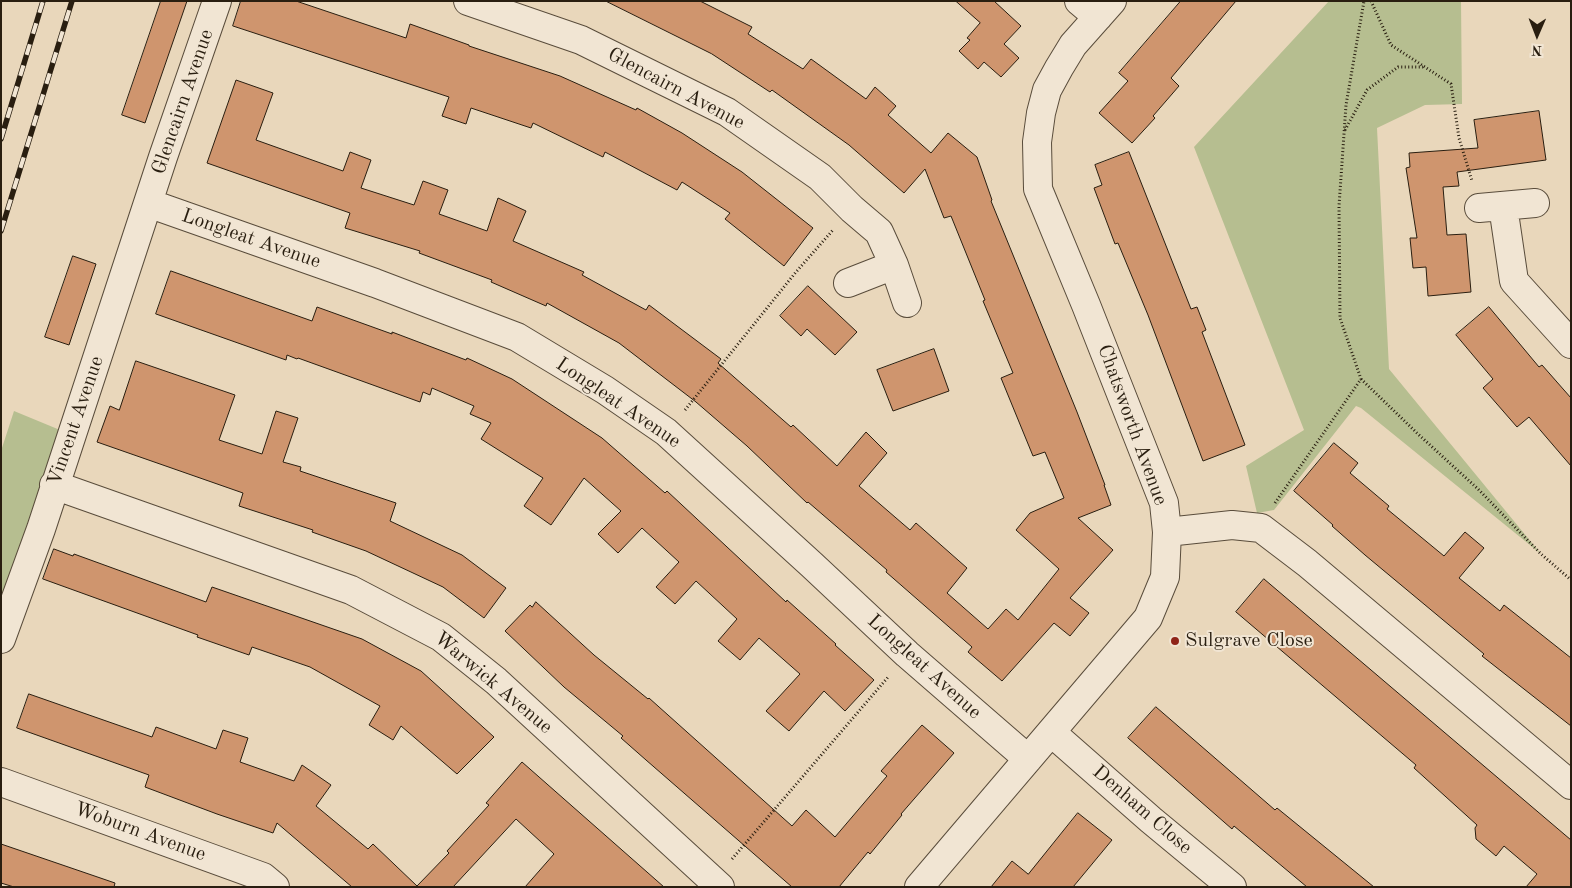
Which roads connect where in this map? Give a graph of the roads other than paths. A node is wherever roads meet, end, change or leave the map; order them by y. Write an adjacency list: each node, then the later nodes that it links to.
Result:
1 (217, 1): 4 (street, Glencairn Avenue)
2 (468, 1): 6 (street, Glencairn Avenue)
3 (1096, 6): 11 (street, Chatsworth Avenue)
4 (148, 203): 10 (street, Vincent Avenue); 14 (street, Longleat Avenue)
5 (1535, 203): 9 (street)
6 (894, 265): 7 (street); 8 (street, Glencairn Avenue)
7 (848, 283)
8 (907, 304)
9 (1571, 344)
10 (54, 485): 12 (street, Vincent Avenue); 17 (street, Warwick Avenue)
11 (1167, 532): 13 (street, Chatsworth Avenue); 16 (street)
12 (1, 639)
13 (1052, 733): 14 (street, Chatsworth Avenue); 20 (street, Denham Close)
14 (1028, 759): 19 (street, Chatsworth Avenue)
15 (1, 782): 18 (street, Woburn Avenue)
16 (1571, 785)
17 (717, 884)
18 (275, 887)
19 (919, 887)
20 (1232, 887)

